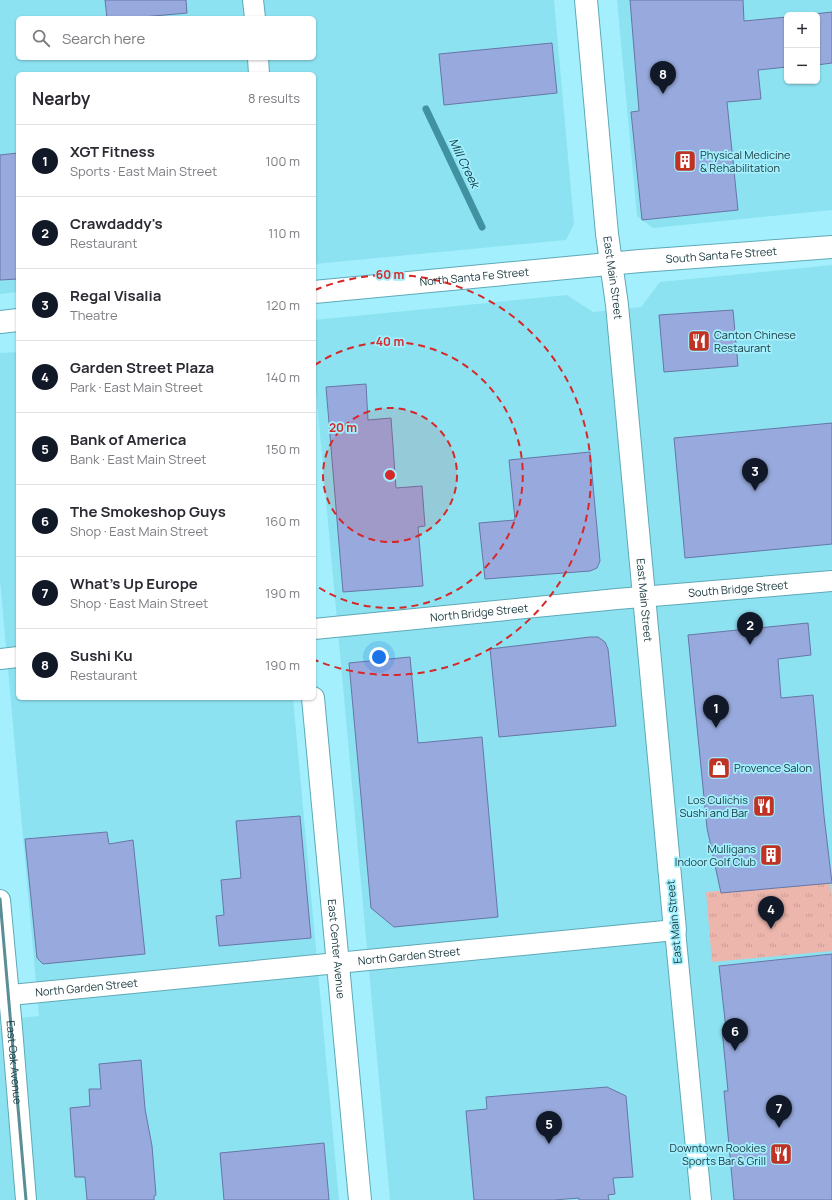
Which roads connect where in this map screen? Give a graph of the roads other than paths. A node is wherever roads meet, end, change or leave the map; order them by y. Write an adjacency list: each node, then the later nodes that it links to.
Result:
1 (253, 0): 3 (street)
2 (586, 0): 7 (street, East Main Street)
3 (255, 16)
4 (258, 60): 5 (street)
5 (260, 72)
6 (832, 247): 7 (street, South Santa Fe Street)
7 (612, 264): 8 (street, North Santa Fe Street); 12 (street, East Main Street)
8 (316, 292)
9 (16, 320): 10 (street)
10 (0, 322)
11 (832, 581): 12 (street, South Bridge Street)
12 (644, 597): 13 (street, North Bridge Street); 18 (street, East Main Street)
13 (316, 629)
14 (16, 657): 15 (street)
15 (0, 659)
16 (313, 700): 19 (street, East Center Avenue)
17 (0, 900): 20 (street, East Oak Avenue)
18 (675, 930): 19 (street, North Garden Street); 23 (street, East Main Street)
19 (338, 963): 20 (street, North Garden Street); 22 (street, East Center Avenue)
20 (4, 996): 21 (street, East Oak Avenue)
21 (26, 1200)
22 (360, 1200)
23 (701, 1200)

